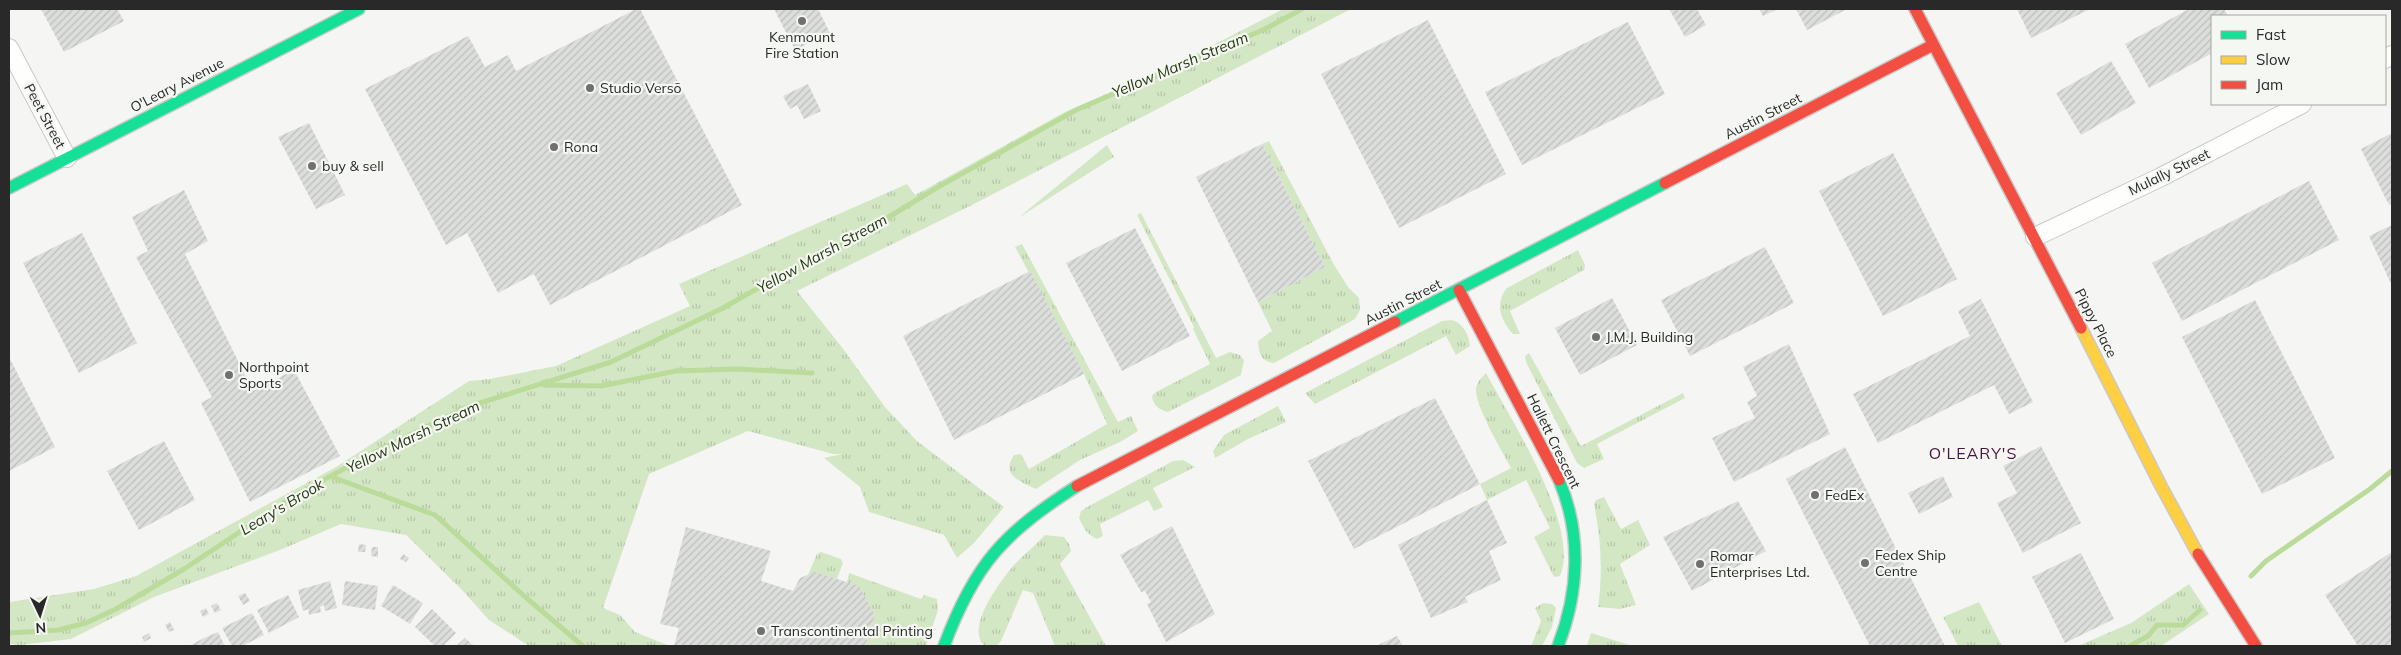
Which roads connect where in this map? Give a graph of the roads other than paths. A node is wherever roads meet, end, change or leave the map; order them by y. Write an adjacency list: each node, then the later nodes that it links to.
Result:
1 (358, 9): 6 (street, O'Leary Avenue)
2 (1915, 9): 3 (street, Pippy Place)
3 (1933, 45): 8 (street, Pippy Place); 9 (street, Austin Street)
4 (9, 48): 6 (street, Peet Street)
5 (2300, 105): 8 (street, Mulally Street)
6 (67, 158): 7 (street, O'Leary Avenue)
7 (9, 188)
8 (2036, 237): 12 (street, Pippy Place)
9 (1459, 290): 10 (street, Austin Street); 11 (street, Hallett Crescent)
10 (944, 646)
11 (1558, 646)
12 (2256, 646)

